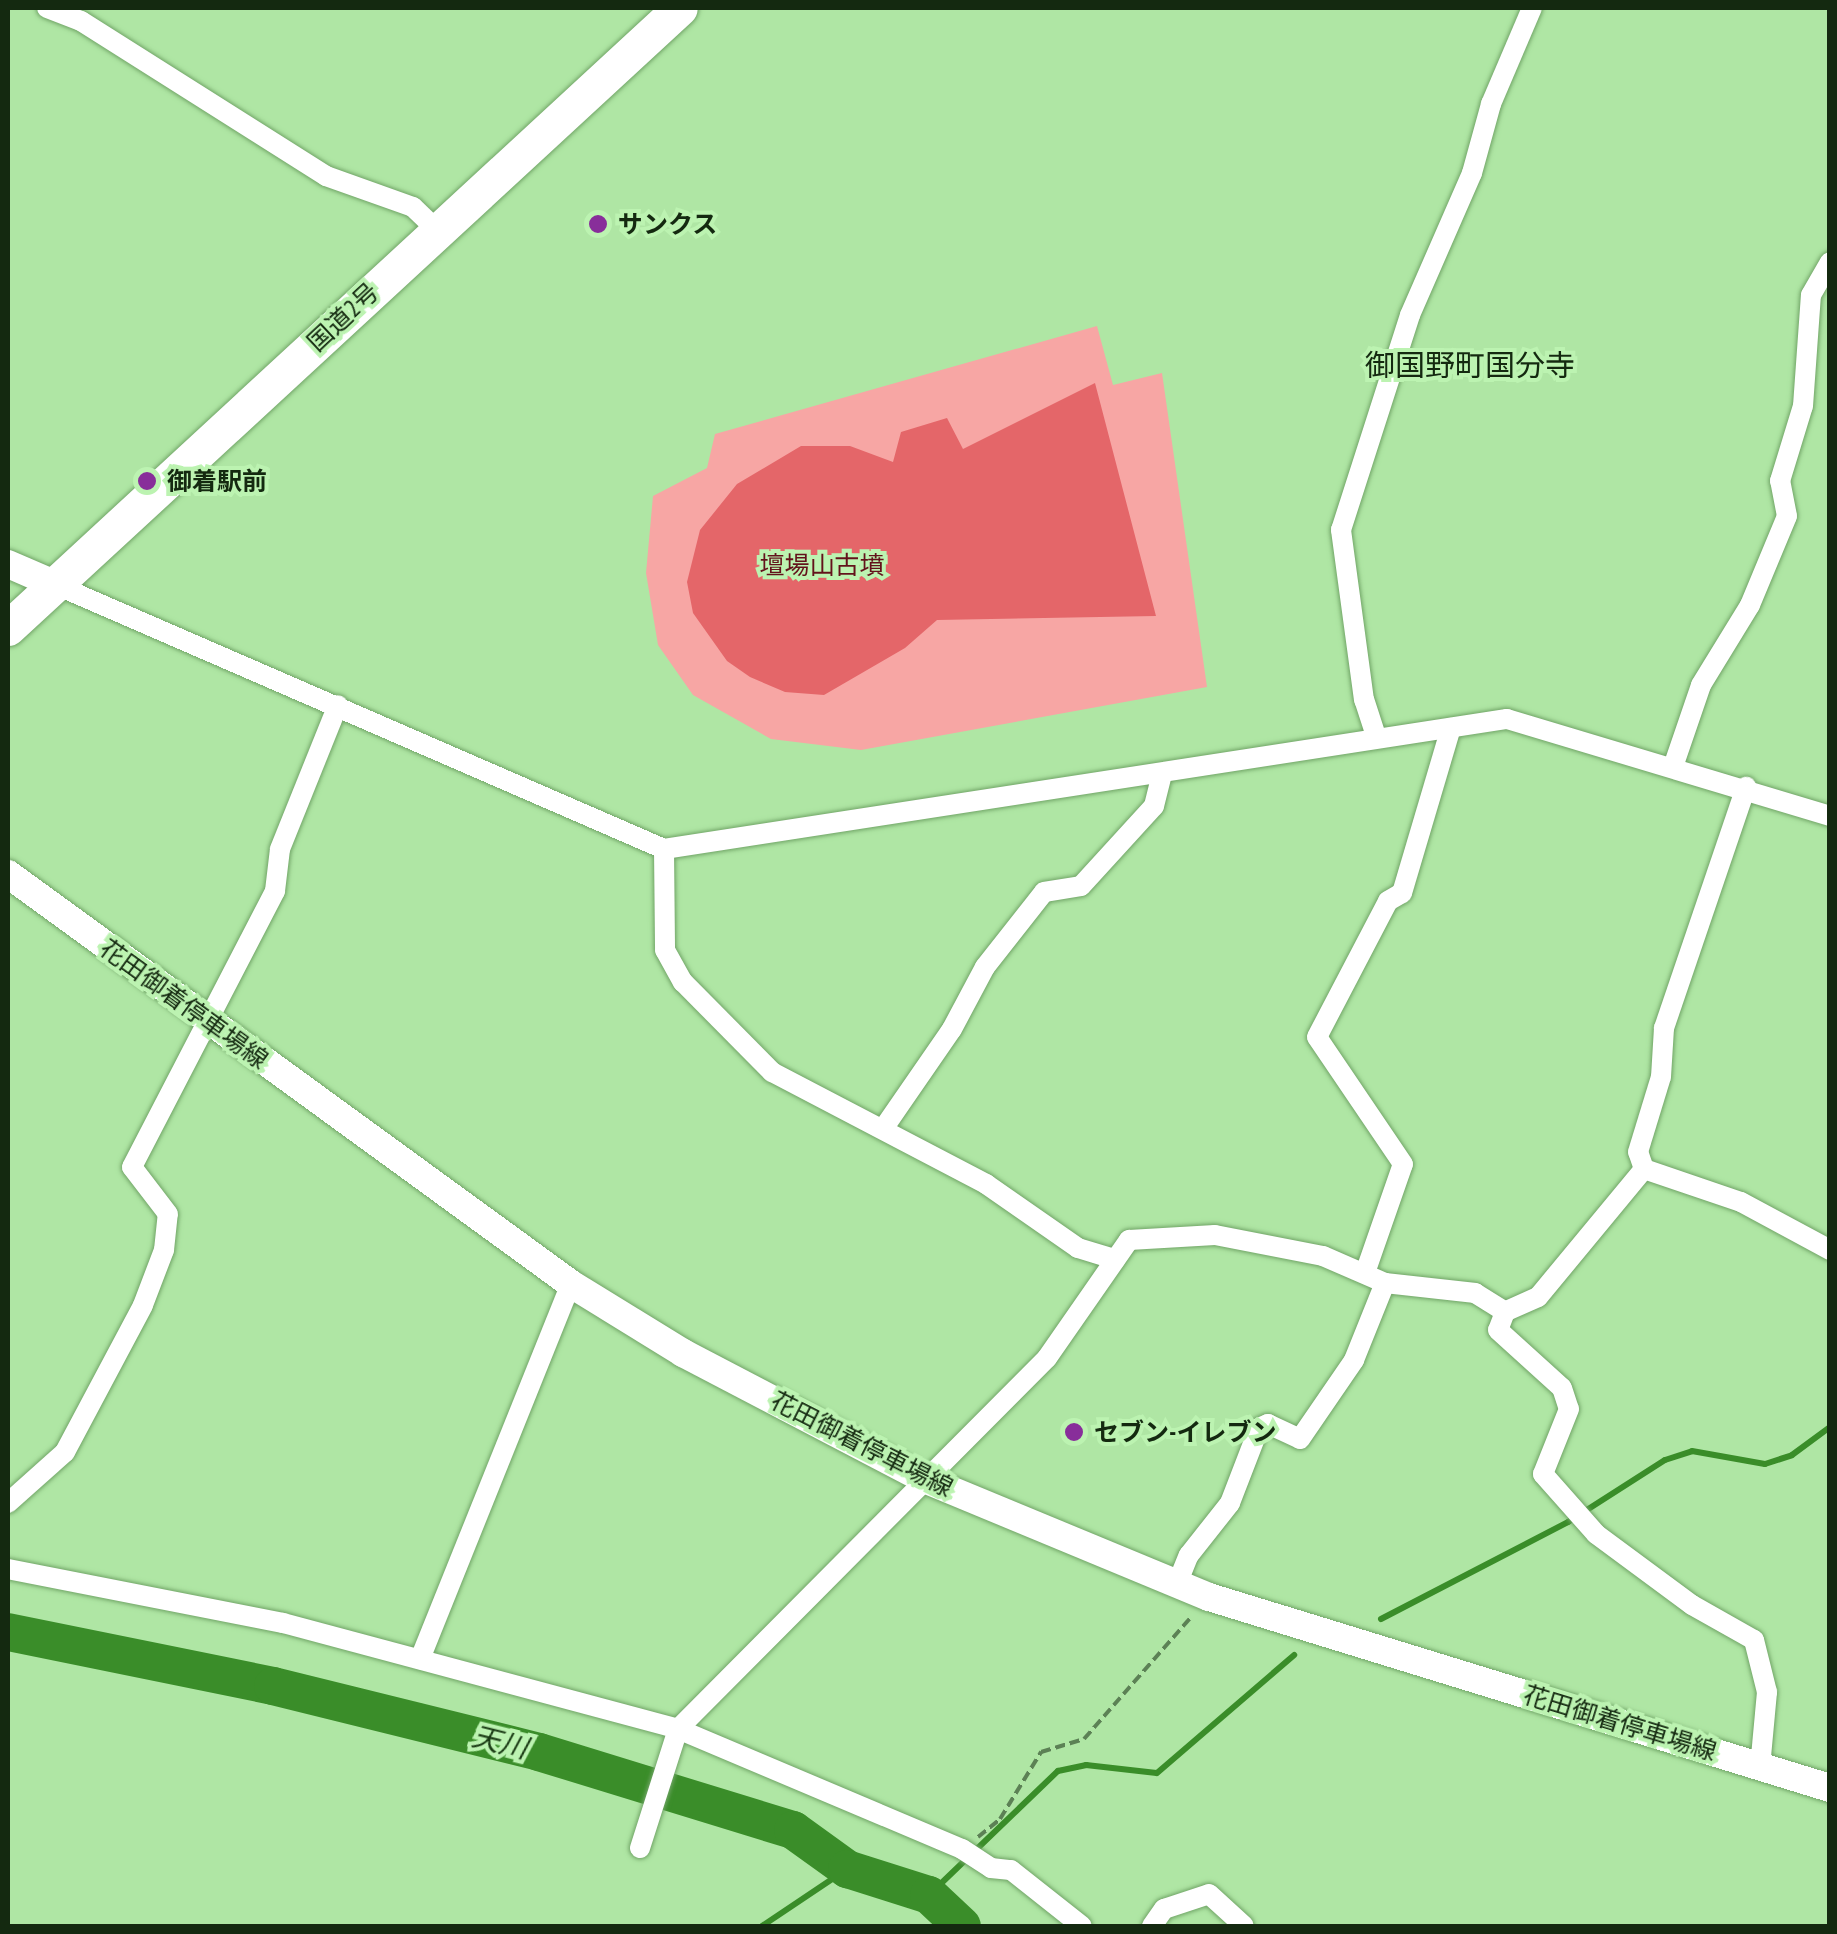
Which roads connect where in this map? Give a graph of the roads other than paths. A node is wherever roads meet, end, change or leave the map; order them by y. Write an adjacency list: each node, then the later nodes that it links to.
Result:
1 (47, 8): 4 (street)
2 (680, 8): 4 (highway, 国道2号)
3 (1532, 8): 11 (street)
4 (437, 230): 7 (highway, 国道2号)
5 (1830, 262): 12 (street)
6 (8, 564): 7 (main road)
7 (54, 584): 8 (highway, 国道2号); 9 (street)
8 (8, 628)
9 (338, 704): 16 (street); 18 (street)
10 (1451, 728): 11 (street); 12 (street); 23 (street)
11 (1376, 736): 13 (street)
12 (1674, 764): 14 (street)
13 (1162, 773): 16 (street); 19 (street)
14 (1746, 787): 15 (street); 20 (street)
15 (1830, 816)
16 (664, 849): 19 (street)
17 (8, 874): 18 (main road, 花田御着停車場線)
18 (208, 1022): 25 (main road, 花田御着停車場線); 28 (street)
19 (883, 1129): 22 (street)
20 (1644, 1168): 21 (street); 26 (street)
21 (1830, 1250)
22 (1114, 1259): 23 (street); 27 (street)
23 (1365, 1273): 24 (street)
24 (1385, 1283): 26 (street); 30 (street)
25 (571, 1284): 27 (main road, 花田御着停車場線); 31 (street)
26 (1504, 1312): 33 (street)
27 (924, 1479): 30 (main road, 花田御着停車場線); 32 (street)
28 (8, 1503)
29 (8, 1569): 31 (street)
30 (1177, 1584): 33 (main road, 花田御着停車場線)
31 (420, 1658): 32 (street)
32 (678, 1729): 35 (street); 36 (street)
33 (1760, 1767): 34 (main road, 花田御着停車場線)
34 (1830, 1788)
35 (640, 1848)
36 (1082, 1926)
37 (1152, 1926): 38 (street)
38 (1244, 1926)

